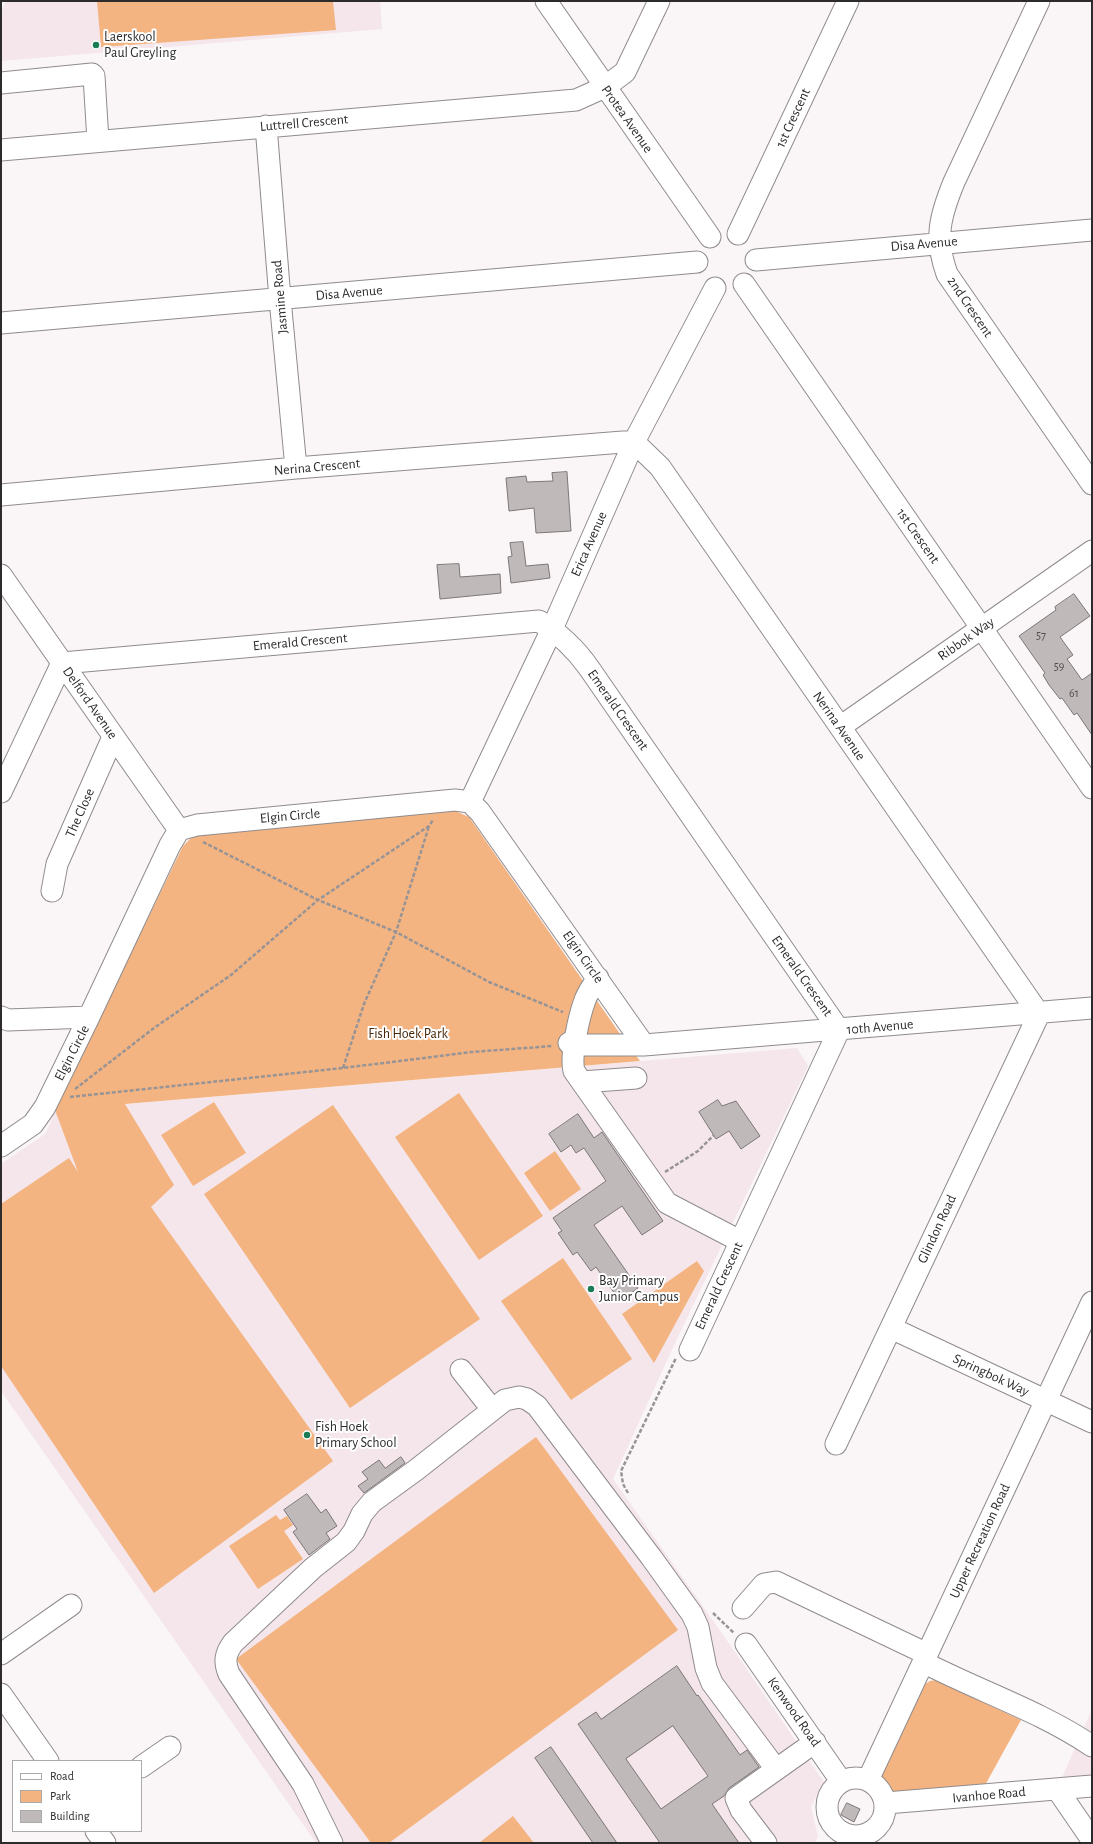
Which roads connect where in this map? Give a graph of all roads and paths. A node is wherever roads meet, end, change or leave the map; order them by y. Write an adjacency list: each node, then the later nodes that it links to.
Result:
1 (546, 1): 6 (street, Protea Avenue)
2 (659, 1): 6 (street, Luttrell Crescent)
3 (848, 1): 11 (street, 1st Crescent)
4 (1039, 1): 13 (street, 2nd Crescent)
5 (1, 82): 8 (street)
6 (605, 88): 7 (street, Luttrell Crescent); 12 (street, Protea Avenue)
7 (266, 126): 8 (street, Luttrell Crescent); 18 (street, Jasmine Road)
8 (98, 141): 9 (street, Luttrell Crescent)
9 (1, 150)
10 (1092, 230): 13 (street, Disa Avenue)
11 (738, 234): 12 (street); 14 (street)
12 (710, 237): 15 (street)
13 (939, 242): 14 (street, Disa Avenue); 22 (street, 2nd Crescent)
14 (756, 260): 16 (street)
15 (697, 262): 17 (street); 18 (street, Disa Avenue)
16 (744, 284): 17 (street); 27 (street, 1st Crescent)
17 (715, 288): 20 (street, Erica Avenue)
18 (280, 299): 19 (street, Disa Avenue); 21 (street, Jasmine Road)
19 (1, 323)
20 (634, 442): 21 (street, Nerina Crescent); 26 (street, Erica Avenue); 29 (street, Nerina Avenue)
21 (296, 468): 23 (street, Nerina Crescent)
22 (1092, 484)
23 (1, 495)
24 (1092, 551): 27 (street, Ribbok Way)
25 (1, 575): 28 (street, Delford Avenue)
26 (552, 629): 28 (street, Emerald Crescent); 34 (street, Erica Avenue); 46 (street, Emerald Crescent)
27 (982, 629): 29 (street, Ribbok Way); 31 (street, 1st Crescent)
28 (62, 663): 30 (street, Delford Avenue); 32 (street)
29 (840, 727): 43 (street, Nerina Avenue)
30 (114, 737): 36 (street, Delford Avenue); 37 (street, The Close)
31 (1092, 788)
32 (1, 792)
33 (446, 801): 34 (street, Elgin Circle); 35 (path); 36 (street, Elgin Circle)
34 (470, 802): 40 (street, Elgin Circle)
35 (430, 826): 38 (path); 39 (path)
36 (179, 830): 38 (path); 45 (street, Elgin Circle)
37 (52, 891)
38 (318, 900): 39 (path); 49 (path)
39 (396, 932): 42 (path); 49 (path)
40 (598, 978): 47 (street); 48 (street, Elgin Circle)
41 (1092, 1008): 43 (street, 10th Avenue)
42 (568, 1013)
43 (1039, 1014): 46 (street, 10th Avenue); 57 (street, Glindon Road)
44 (1, 1017): 45 (street)
45 (90, 1017): 53 (street, Elgin Circle)
46 (839, 1030): 48 (street, 10th Avenue); 55 (street, Emerald Crescent)
47 (572, 1044): 48 (street, 10th Avenue); 49 (path); 51 (street)
48 (644, 1045)
49 (343, 1068)
50 (636, 1078): 51 (street)
51 (582, 1082): 54 (street)
52 (714, 1135): 54 (path)
53 (1, 1146)
54 (651, 1182): 55 (street)
55 (740, 1241): 58 (street, Emerald Crescent)
56 (1092, 1302): 60 (street, Upper Recreation Road)
57 (891, 1328): 60 (street, Springbok Way); 63 (street, Glindon Road)
58 (690, 1350): 64 (path)
59 (461, 1370): 61 (street)
60 (1046, 1401): 62 (street, Springbok Way); 70 (street, Upper Recreation Road)
61 (492, 1410): 77 (street); 88 (street)
62 (1092, 1422)
63 (836, 1444)
64 (630, 1497)
65 (71, 1605): 69 (street)
66 (743, 1608): 70 (street)
67 (710, 1611): 68 (path)
68 (746, 1644): 72 (street, Kenwood Road)
69 (1, 1654)
70 (925, 1658): 73 (street); 78 (street, Upper Recreation Road)
71 (1, 1694): 75 (street)
72 (815, 1742): 77 (street); 79 (street, Kenwood Road)
73 (1092, 1746)
74 (170, 1747): 76 (street)
75 (47, 1760)
76 (142, 1766)
77 (776, 1769): 89 (street)
78 (868, 1780): 79 (street); 82 (street)
79 (842, 1781): 85 (street)
80 (1092, 1786): 81 (street, Ivanhoe Road)
81 (1057, 1789): 82 (street, Ivanhoe Road); 86 (street)
82 (886, 1803): 84 (street)
83 (97, 1832): 87 (street)
84 (876, 1837): 85 (street)
85 (842, 1838)
86 (1092, 1840)
87 (105, 1843)
88 (332, 1843)
89 (766, 1843)

